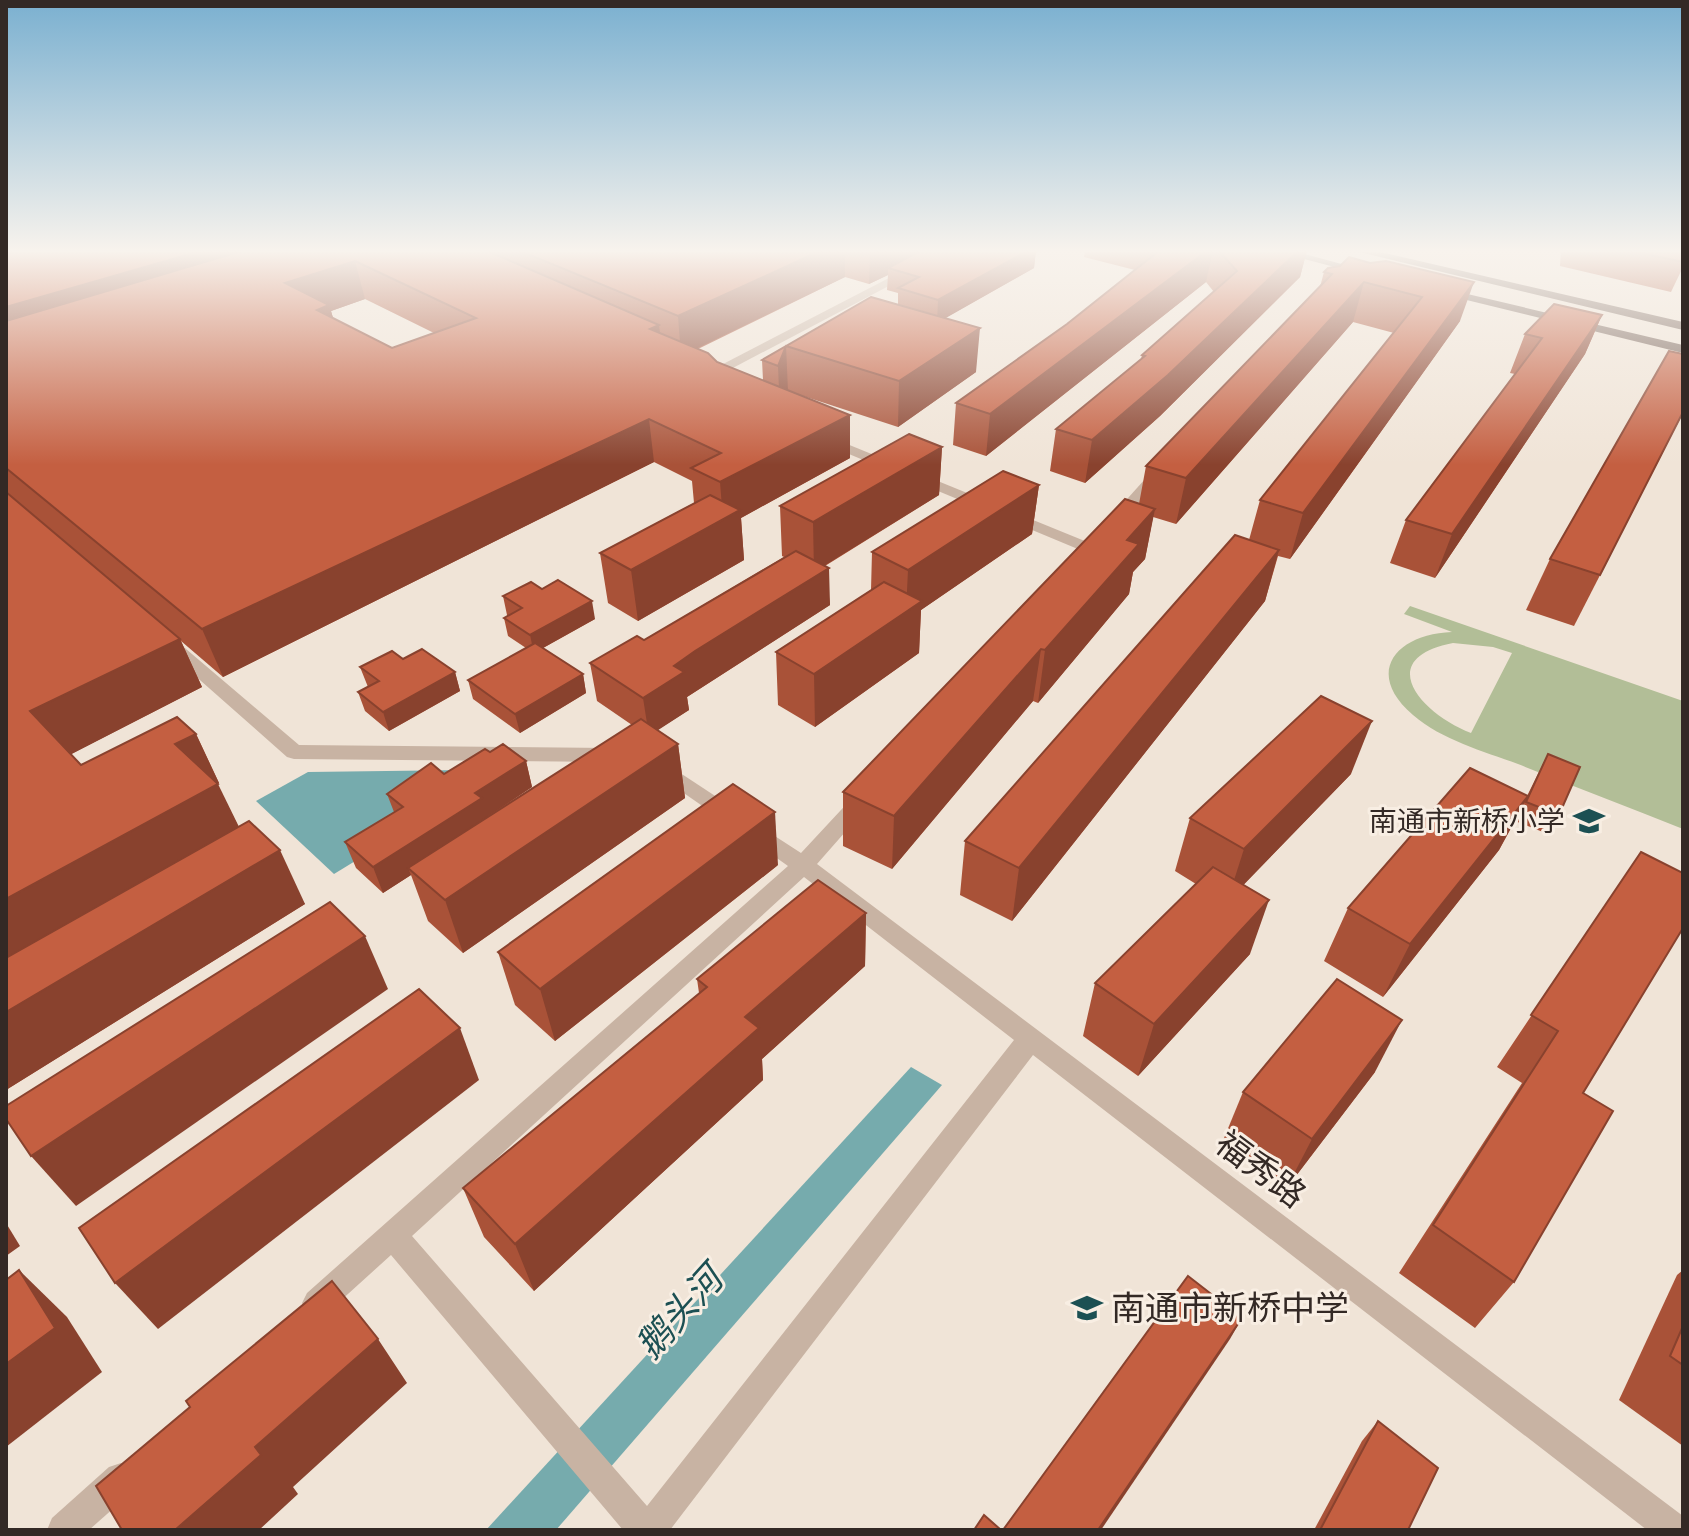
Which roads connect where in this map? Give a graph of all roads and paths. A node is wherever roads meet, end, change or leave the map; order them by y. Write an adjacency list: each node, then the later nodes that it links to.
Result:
1 (821, 322): 4 (street)
2 (1571, 322): 3 (main road)
3 (1683, 349)
4 (693, 370)
5 (814, 434): 6 (street)
6 (1175, 455)
7 (162, 638): 9 (street, 福秀路)
8 (878, 783): 9 (street)
9 (803, 865): 10 (street, 福秀路); 11 (street)
10 (1031, 1038): 15 (street); 16 (street, 福秀路)
11 (392, 1235): 12 (street); 15 (street)
12 (299, 1319)
13 (146, 1456): 14 (street)
14 (64, 1530)
15 (647, 1530)
16 (1674, 1530)

